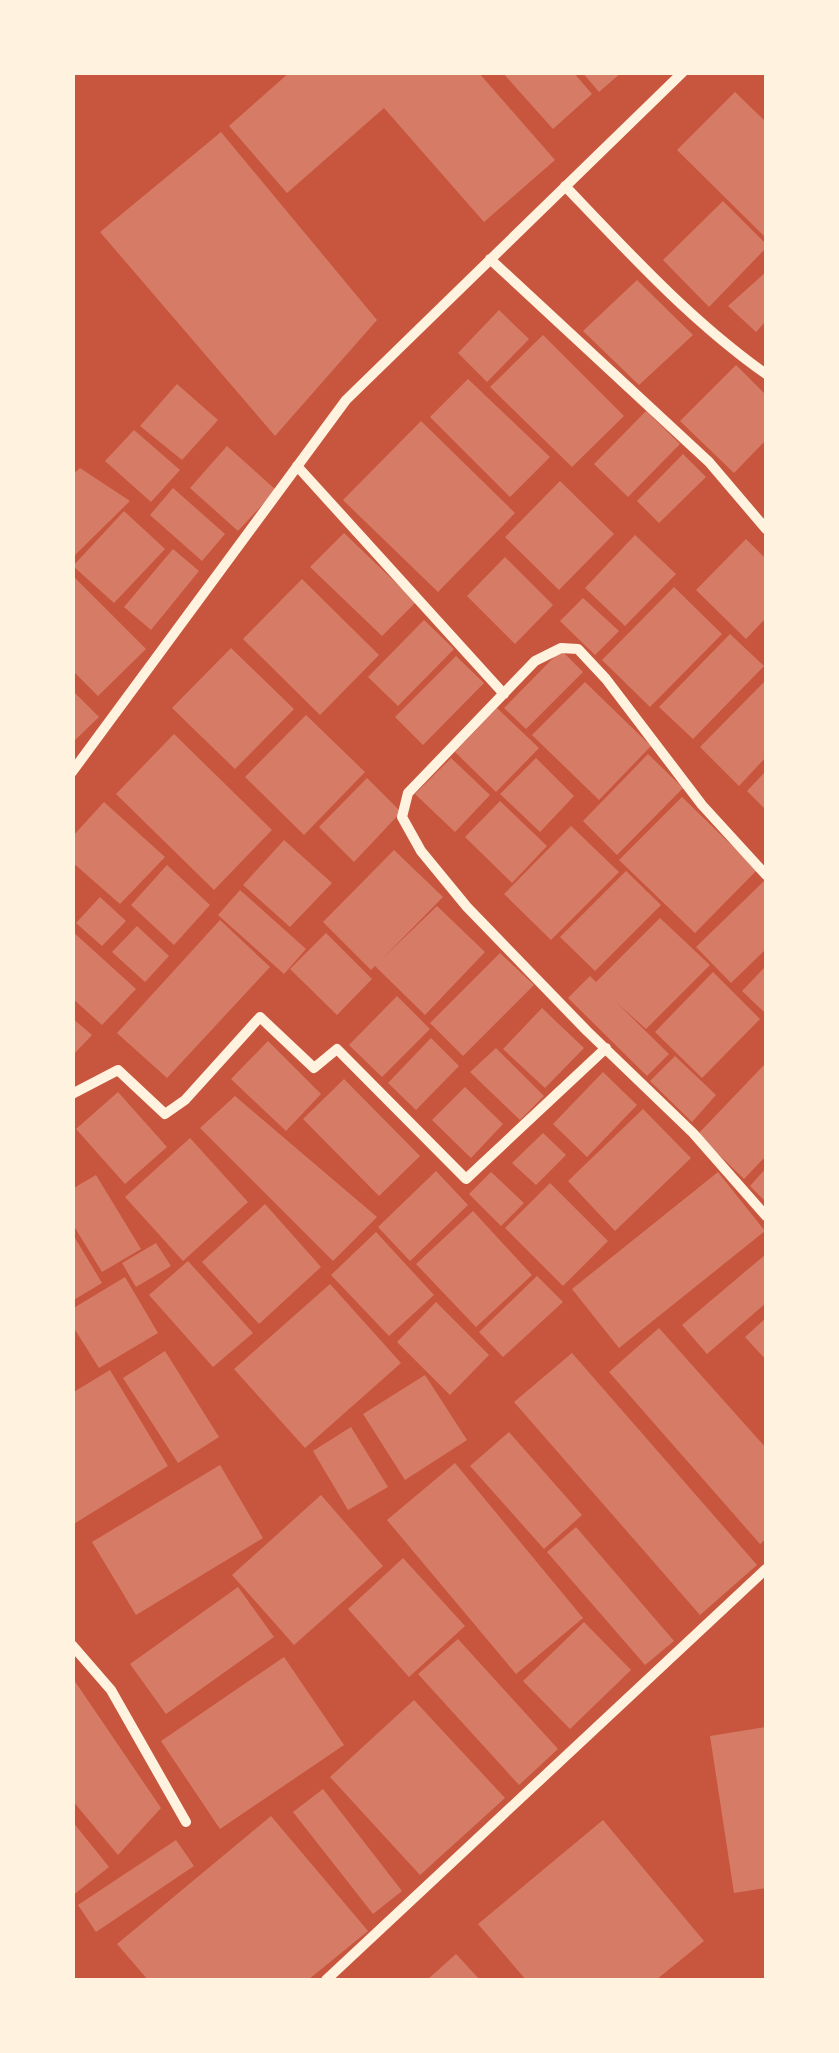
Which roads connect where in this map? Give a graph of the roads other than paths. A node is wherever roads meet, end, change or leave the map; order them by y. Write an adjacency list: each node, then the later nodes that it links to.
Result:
1 (679, 74): 2 (street)
2 (565, 186): 3 (street); 4 (street)
3 (490, 258): 5 (street); 6 (street)
4 (766, 374)
5 (298, 466): 7 (street); 8 (street)
6 (766, 529)
7 (504, 694): 9 (street); 10 (street)
8 (72, 772)
9 (766, 875)
10 (606, 1048): 11 (street); 12 (street)
11 (72, 1094)
12 (766, 1216)
13 (766, 1569): 16 (street)
14 (72, 1644): 15 (street)
15 (186, 1822)
16 (326, 1980)

